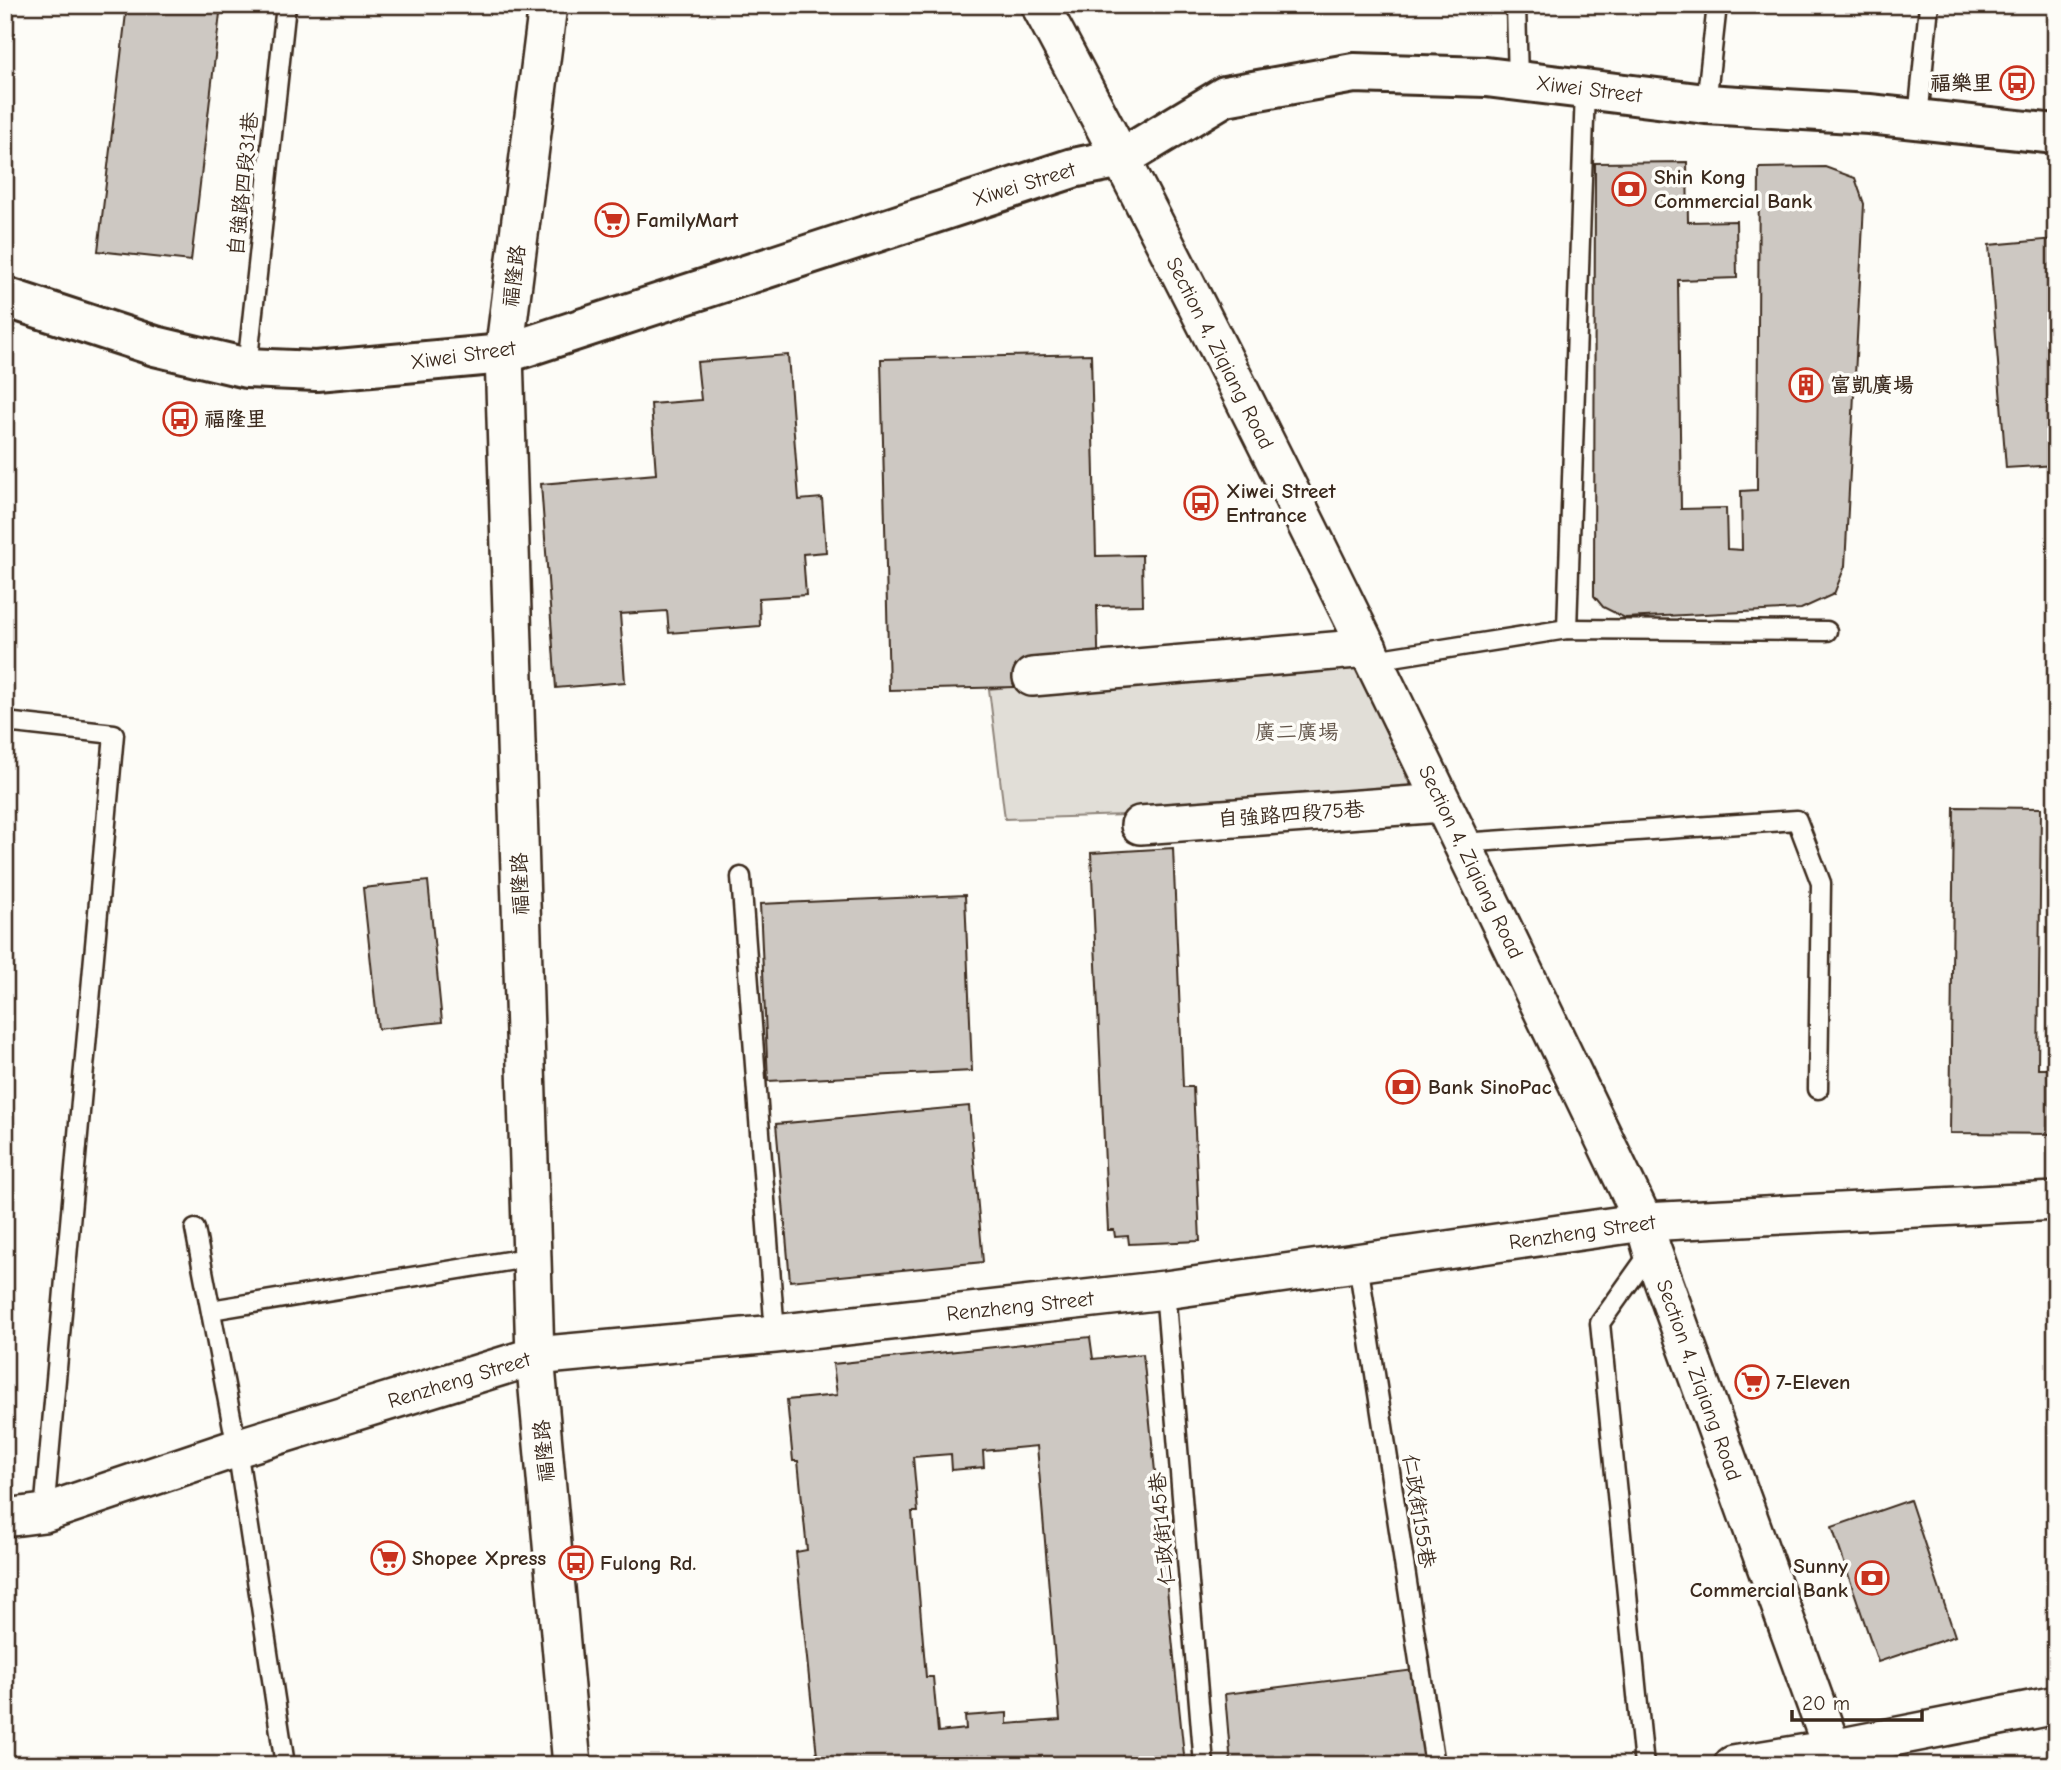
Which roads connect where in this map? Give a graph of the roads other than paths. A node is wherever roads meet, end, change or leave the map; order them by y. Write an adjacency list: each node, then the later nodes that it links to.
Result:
1 (286, 5): 15 (lane, 自強路四段31巷)
2 (548, 5): 14 (street, 福隆路)
3 (1040, 5): 12 (street, Section 4, Ziqiang Road)
4 (1516, 5): 7 (lane)
5 (1717, 5): 9 (lane)
6 (1929, 5): 10 (lane)
7 (1518, 81): 8 (street, Xiwei Street); 12 (street, Xiwei Street)
8 (1585, 89): 9 (street, Xiwei Street); 16 (lane)
9 (1706, 104): 10 (street, Xiwei Street)
10 (1919, 119): 11 (street, Xiwei Street)
11 (2056, 134)
12 (1122, 158): 14 (street, Xiwei Street); 18 (street, Section 4, Ziqiang Road)
13 (5, 297): 15 (street, Xiwei Street)
14 (503, 354): 15 (street, Xiwei Street); 29 (street, 福隆路)
15 (247, 368)
16 (1567, 629): 17 (lane); 18 (lane)
17 (1827, 631)
18 (1371, 654): 19 (street); 21 (street, Section 4, Ziqiang Road)
19 (1032, 677)
20 (5, 722): 36 (lane)
21 (1442, 803): 22 (street, 自強路四段75巷); 23 (street, Section 4, Ziqiang Road)
22 (1140, 825)
23 (1462, 843): 25 (lane); 28 (street, Section 4, Ziqiang Road)
24 (741, 877): 33 (lane)
25 (1818, 1089)
26 (2056, 1201): 28 (street, Renzheng Street)
27 (195, 1229): 32 (lane)
28 (1648, 1236): 30 (street, Renzheng Street); 39 (street, Section 4, Ziqiang Road); 44 (lane)
29 (532, 1257): 32 (lane); 34 (street, 福隆路)
30 (1358, 1263): 31 (street, Renzheng Street); 43 (lane, 仁政街155巷)
31 (1166, 1290): 33 (street, Renzheng Street); 42 (lane, 仁政街145巷)
32 (211, 1310): 35 (lane)
33 (775, 1334): 34 (street, Renzheng Street)
34 (535, 1356): 35 (street, Renzheng Street); 41 (street, 福隆路)
35 (237, 1448): 36 (street, Renzheng Street); 40 (lane)
36 (44, 1513): 37 (street, Renzheng Street)
37 (5, 1518)
38 (2056, 1705): 39 (street)
39 (1833, 1757): 45 (street)
40 (285, 1765)
41 (572, 1765)
42 (1204, 1765)
43 (1435, 1765)
44 (1644, 1765)
45 (1733, 1765)

